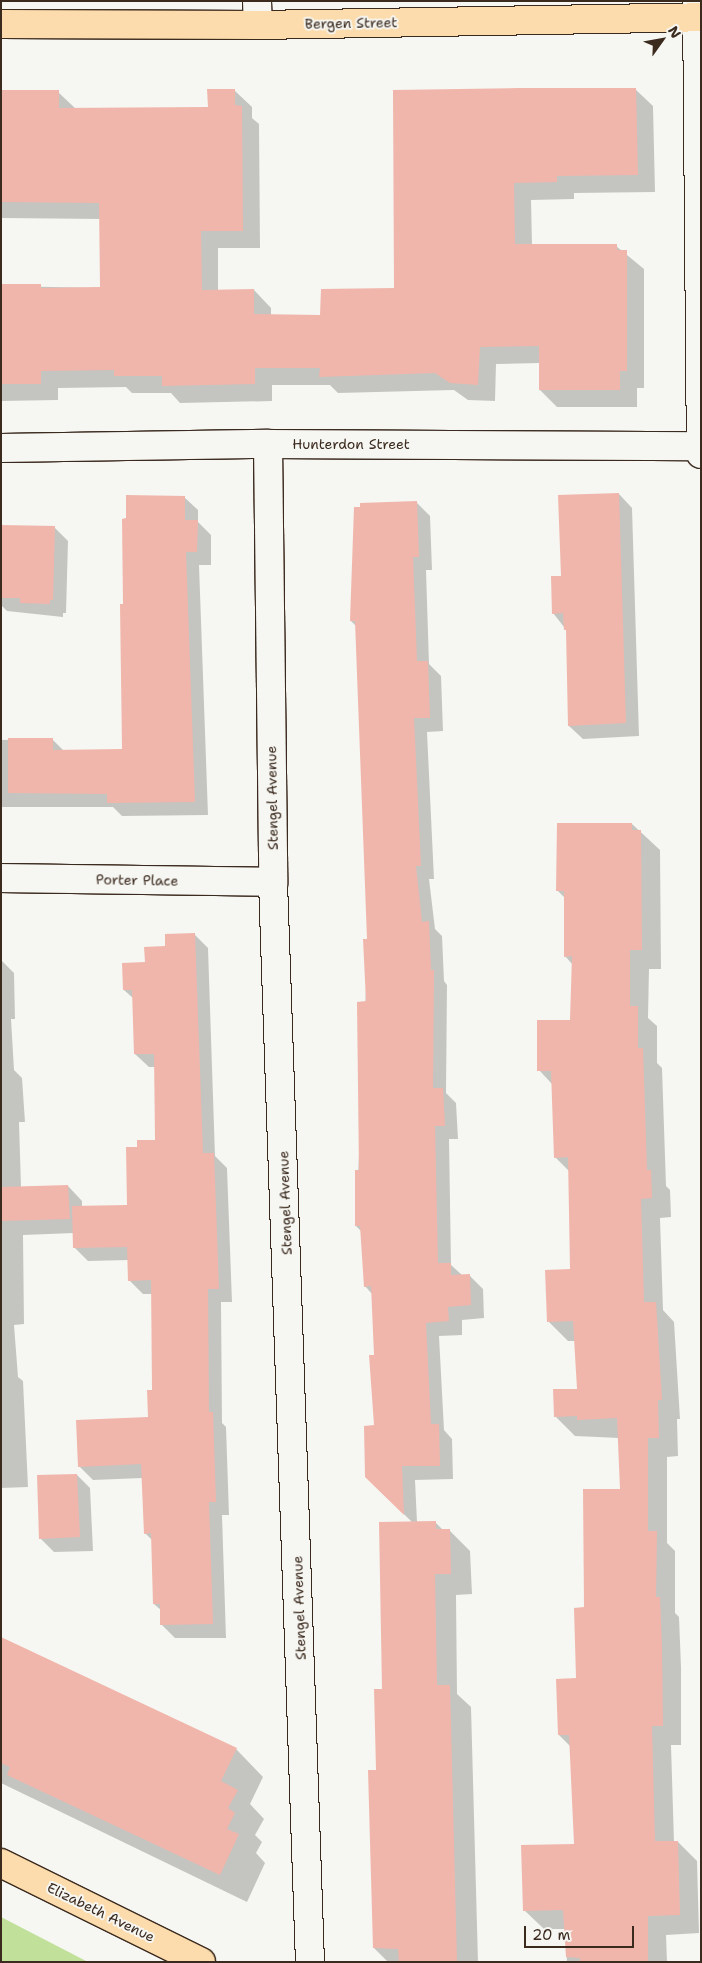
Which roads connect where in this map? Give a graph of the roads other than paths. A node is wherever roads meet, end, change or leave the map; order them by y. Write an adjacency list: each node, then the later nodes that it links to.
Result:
1 (698, 12): 2 (main road, Bergen Street); 5 (street)
2 (258, 13): 3 (main road, Bergen Street)
3 (1, 24)
4 (268, 444): 5 (street, Hunterdon Street); 6 (street, Hunterdon Street); 9 (street, Stengel Avenue)
5 (701, 446): 7 (street)
6 (1, 448)
7 (701, 454)
8 (1, 878): 9 (street, Porter Place)
9 (273, 882): 12 (street, Stengel Avenue)
10 (1, 1863): 11 (main road, Elizabeth Avenue)
11 (201, 1962)
12 (310, 1962)

